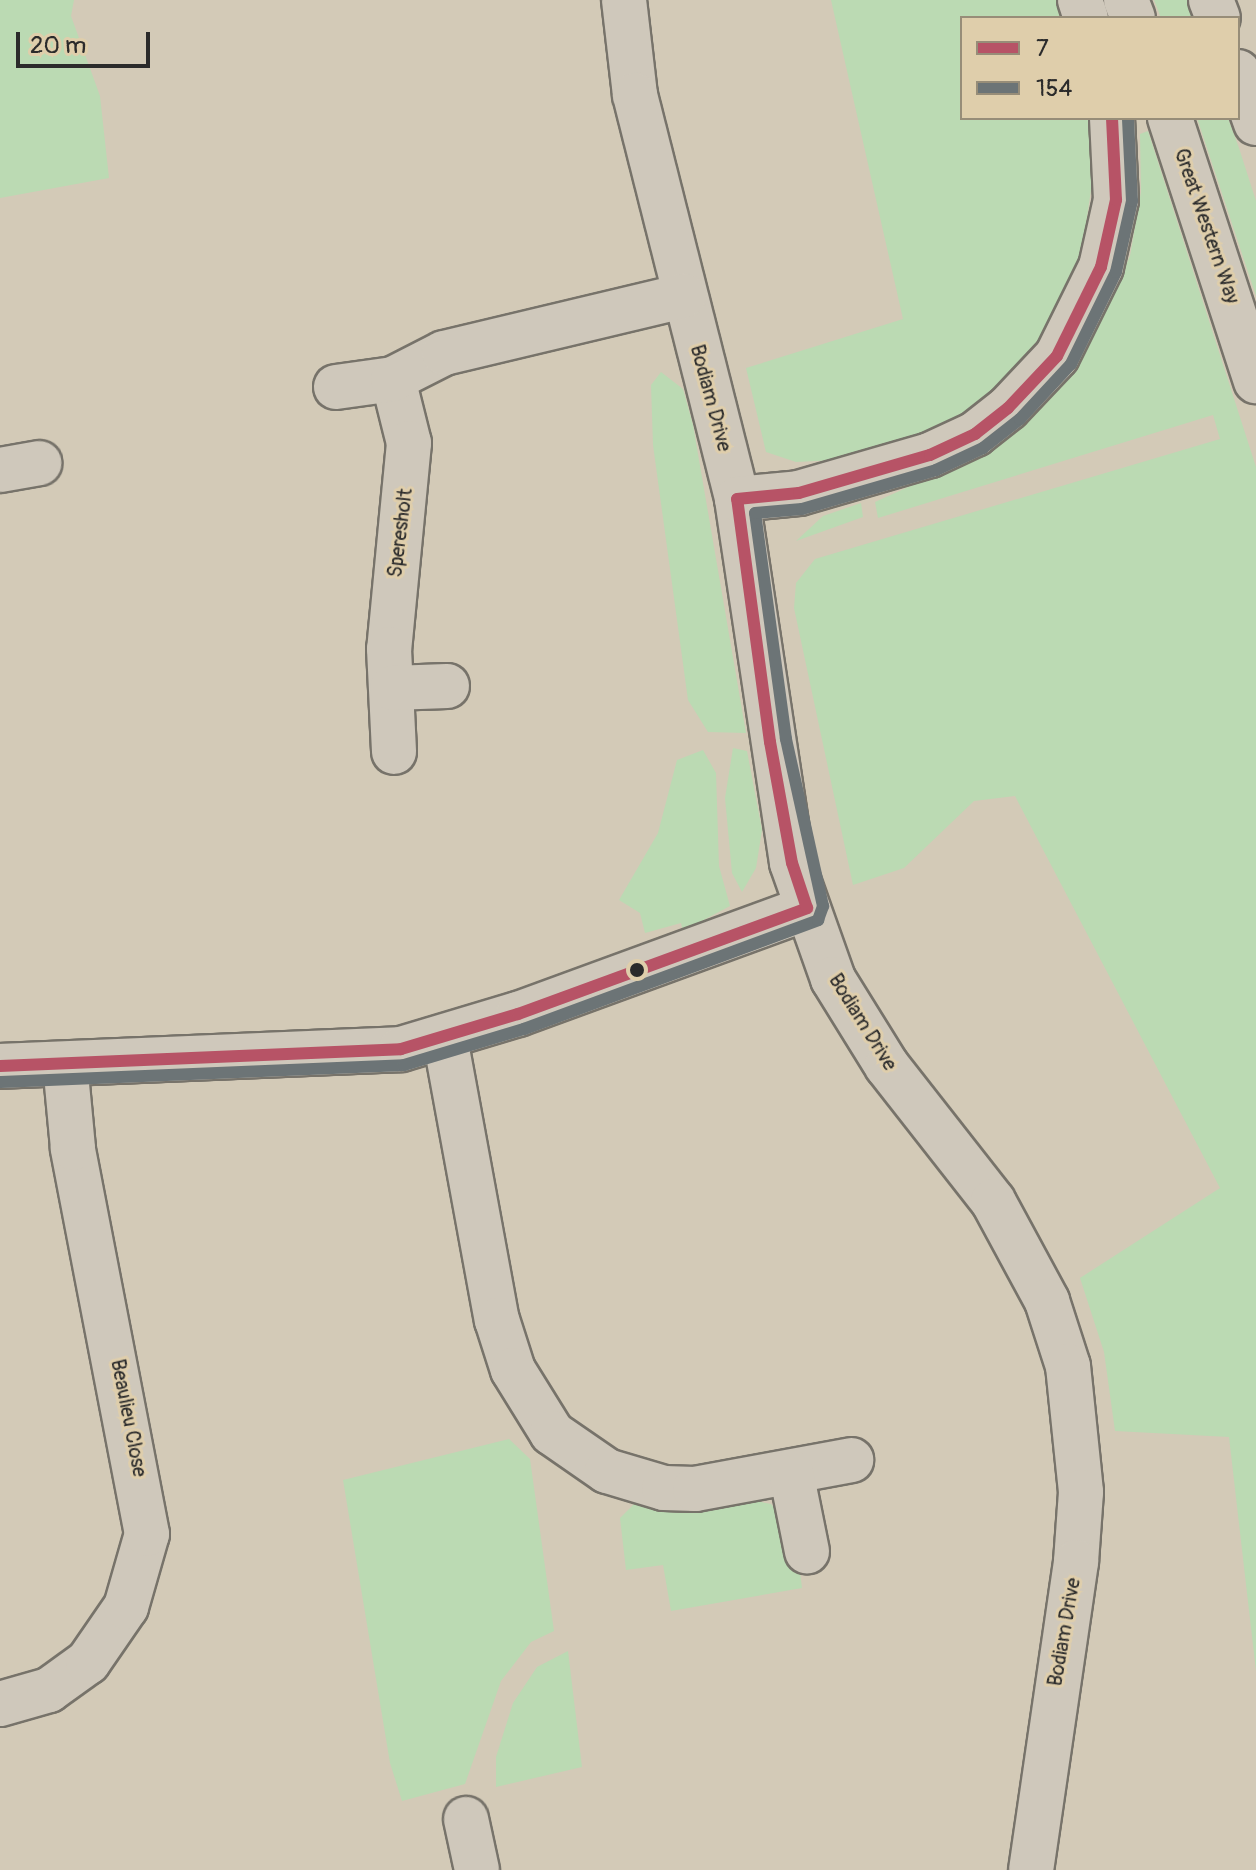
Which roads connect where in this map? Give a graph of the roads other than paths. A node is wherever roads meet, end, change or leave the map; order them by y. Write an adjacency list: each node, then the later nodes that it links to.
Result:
1 (624, 0): 6 (street, Bodiam Drive)
2 (1240, 78): 5 (street)
3 (1112, 120): 10 (street)
4 (1171, 120): 8 (street, Great Western Way)
5 (1256, 123)
6 (684, 296): 7 (street); 10 (street, Bodiam Drive)
7 (393, 379): 9 (street); 12 (street, Speresholt)
8 (1256, 381)
9 (336, 387)
10 (737, 499): 14 (street, Bodiam Drive)
11 (447, 686): 12 (street)
12 (392, 688): 13 (street, Speresholt)
13 (394, 752)
14 (807, 908): 15 (street); 24 (street, Bodiam Drive)
15 (445, 1038): 16 (street); 19 (street)
16 (65, 1064): 17 (street); 21 (street, Beaulieu Close)
17 (0, 1066)
18 (851, 1460): 19 (street)
19 (791, 1472): 20 (street)
20 (807, 1551)
21 (0, 1704)
22 (466, 1819): 23 (street)
23 (477, 1870)
24 (1031, 1870)

